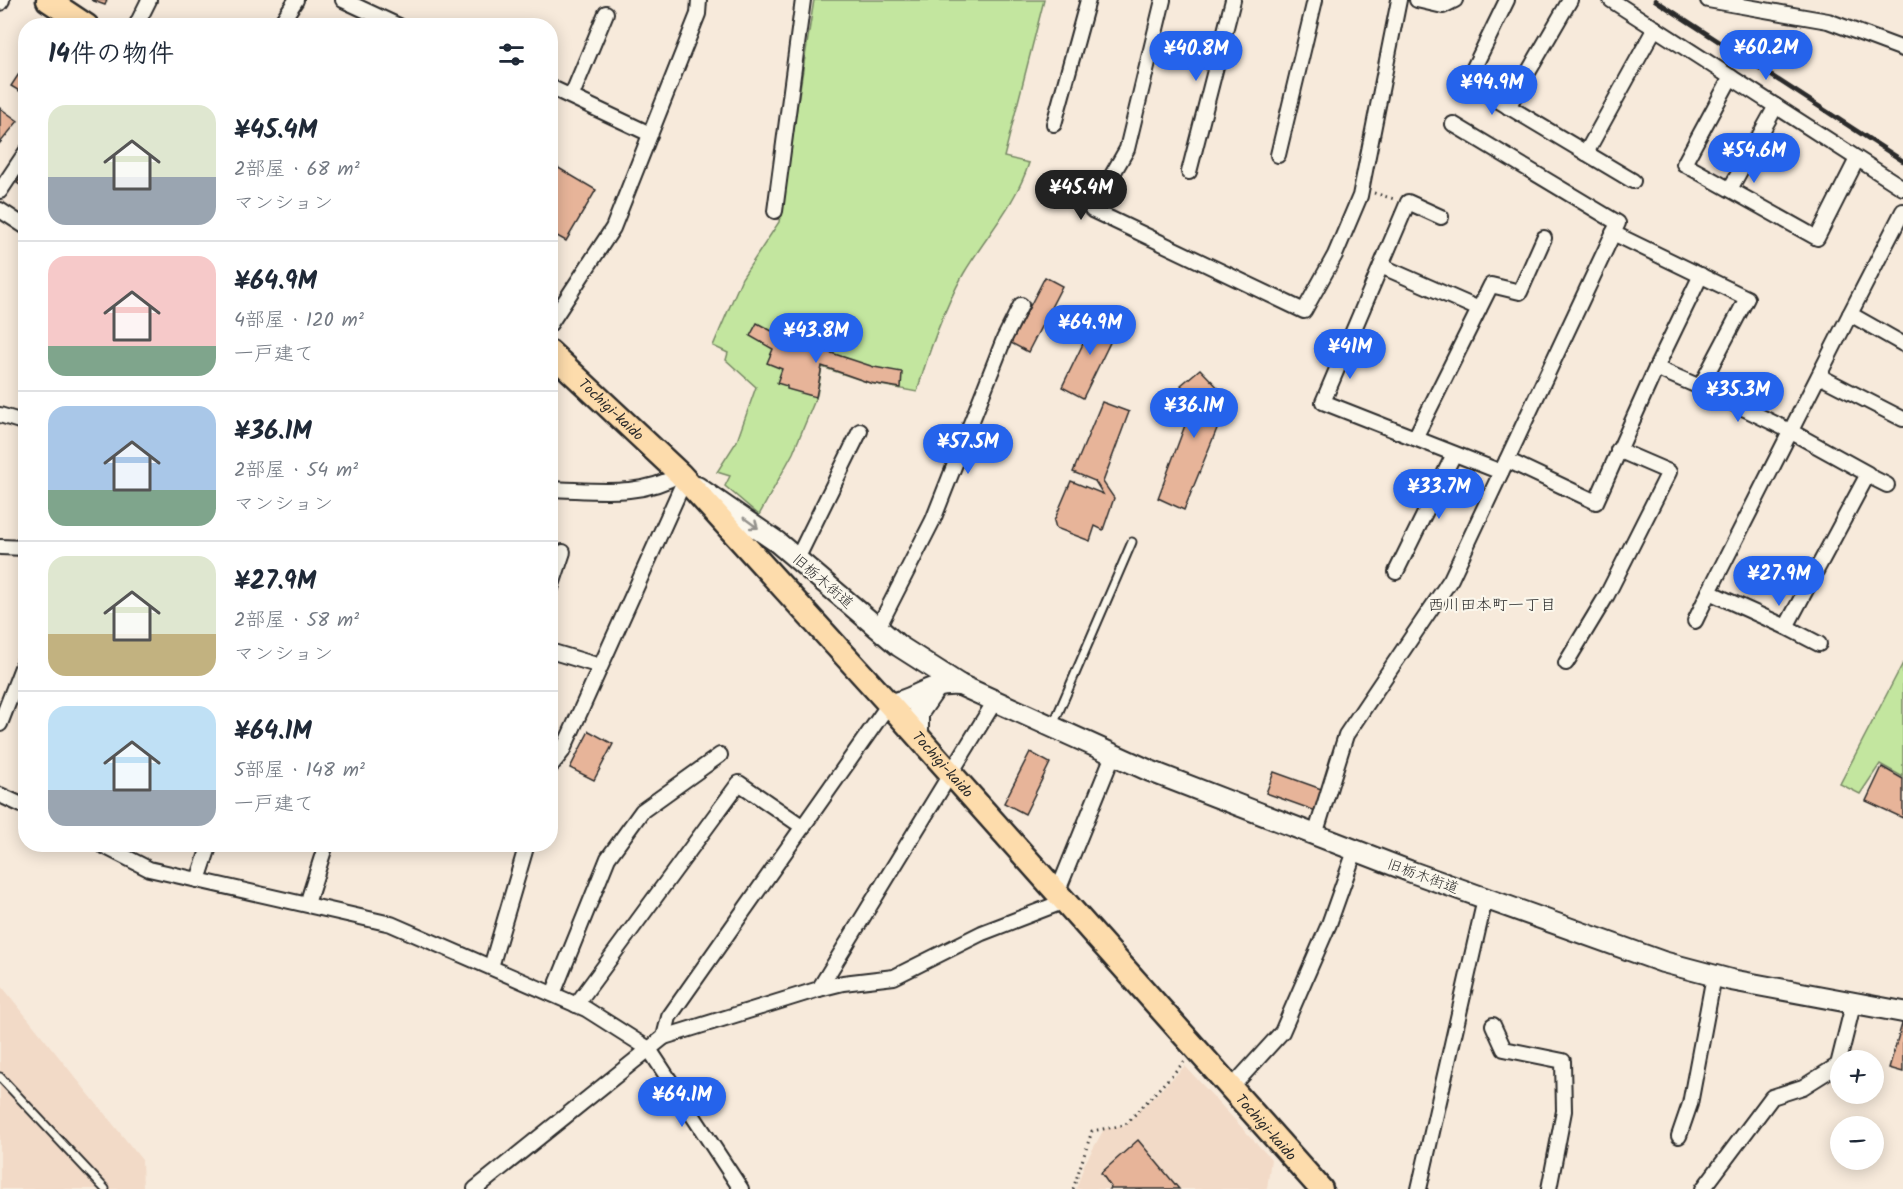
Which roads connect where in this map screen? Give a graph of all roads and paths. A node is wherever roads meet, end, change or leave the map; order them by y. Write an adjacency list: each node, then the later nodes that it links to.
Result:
1 (48, 0): 19 (main road)
2 (149, 0): 20 (street)
3 (296, 0): 21 (street)
4 (344, 0): 22 (street)
5 (699, 0): 32 (street)
6 (803, 0): 45 (street)
7 (1088, 0): 30 (street)
8 (1163, 0): 40 (street)
9 (1233, 0): 37 (street)
10 (1315, 0): 34 (street)
11 (1399, 0): 40 (street)
12 (1417, 0): 13 (street)
13 (1455, 0)
14 (1507, 0): 29 (street)
15 (1570, 0): 29 (street)
16 (1611, 0): 23 (street)
17 (1708, 0): 24 (street)
18 (606, 13): 27 (street)
19 (75, 18)
20 (140, 18)
21 (284, 18)
22 (382, 18)
23 (1655, 28): 25 (street); 33 (street)
24 (1903, 49)
25 (1731, 77): 28 (street); 41 (street)
26 (558, 90): 27 (street)
27 (572, 95): 32 (street)
28 (1776, 106): 35 (street); 41 (street)
29 (1508, 107): 33 (street)
30 (1054, 124)
31 (1454, 124): 49 (street)
32 (650, 134): 55 (street)
33 (1586, 153): 38 (street)
34 (1278, 155)
35 (1857, 159): 39 (street); 41 (street)
36 (18, 164): 42 (street)
37 (1189, 172)
38 (1633, 181)
39 (1903, 188)
40 (1361, 189): 43 (path)
41 (1730, 189)
42 (0, 191)
43 (1408, 202): 47 (street); 51 (street)
44 (0, 210): 48 (street)
45 (775, 211)
46 (1903, 211): 56 (street)
47 (1441, 217)
48 (18, 222)
49 (1613, 233): 52 (street); 70 (street)
50 (1544, 238): 54 (street)
51 (1381, 266): 54 (street); 67 (street)
52 (1701, 275): 59 (street); 61 (street)
53 (1021, 304): 85 (street)
54 (1479, 309): 67 (street)
55 (558, 312)
56 (1850, 314): 57 (street); 60 (street)
57 (1903, 344)
58 (558, 360): 72 (main road, Tochigi-kaido)
59 (1656, 368): 61 (street); 68 (street)
60 (1820, 376): 63 (street); 66 (street)
61 (1700, 387): 66 (street)
62 (0, 416): 64 (street)
63 (1903, 419)
64 (18, 421)
65 (860, 431): 79 (street)
66 (1790, 431): 71 (street); 82 (street)
67 (1415, 438): 69 (street)
68 (1618, 450): 70 (street); 88 (street)
69 (1454, 454): 70 (street); 81 (street)
70 (1504, 466): 104 (street)
71 (1867, 475): 73 (street); 84 (street)
72 (682, 476): 74 (street); 79 (main road, 旧栃木街道, one-way to 79); 89 (street); 93 (main road, Tochigi-kaido)
73 (1887, 485)
74 (558, 489)
75 (1132, 542): 95 (lane)
76 (0, 547): 77 (street)
77 (18, 548)
78 (564, 552): 80 (street)
79 (797, 559): 85 (main road, 旧栃木街道); 91 (main road)
80 (558, 569)
81 (1396, 572)
82 (1710, 592): 83 (street); 84 (street)
83 (1695, 621)
84 (1786, 627): 86 (street)
85 (878, 628): 91 (main road, 旧栃木街道)
86 (1819, 644)
87 (558, 653): 89 (street)
88 (1566, 663)
89 (600, 666): 99 (street)
90 (18, 678): 94 (street)
91 (950, 685): 92 (main road, 旧栃木街道); 93 (main road); 96 (main road)
92 (995, 701): 95 (main road, 旧栃木街道); 100 (street)
93 (889, 704): 96 (main road, Tochigi-kaido); 103 (street)
94 (0, 724)
95 (1052, 727): 98 (main road, 旧栃木街道)
96 (918, 736): 100 (main road, Tochigi-kaido)
97 (720, 755): 117 (street)
98 (1113, 755): 104 (main road, 旧栃木街道); 111 (street)
99 (558, 757)
100 (950, 774): 111 (main road, Tochigi-kaido); 116 (street)
101 (0, 795): 102 (street)
102 (18, 803)
103 (803, 827): 119 (street); 122 (street)
104 (1315, 835): 105 (main road, 旧栃木街道)
105 (1355, 851): 112 (main road, 旧栃木街道); 126 (street)
106 (116, 852): 110 (street)
107 (207, 852): 110 (street)
108 (323, 852): 113 (street)
109 (525, 852): 114 (street)
110 (198, 880): 113 (street)
111 (1061, 897): 116 (street); 124 (main road, Tochigi-kaido)
112 (1485, 899): 115 (main road, 旧栃木街道); 133 (street)
113 (307, 904): 114 (street)
114 (491, 967): 117 (street)
115 (1714, 976): 118 (main road, 旧栃木街道); 127 (street)
116 (819, 989): 122 (street)
117 (553, 994): 119 (street)
118 (1854, 1001): 120 (main road, 旧栃木街道); 135 (street)
119 (576, 1005): 123 (street)
120 (1903, 1012)
121 (1493, 1025): 134 (street)
122 (664, 1036): 123 (street)
123 (649, 1049): 129 (street); 130 (street)
124 (1196, 1049): 126 (main road, Tochigi-kaido); 131 (path)
125 (0, 1077): 128 (lane)
126 (1231, 1088): 132 (main road, Tochigi-kaido)
127 (1679, 1136)
128 (105, 1189)
129 (475, 1189)
130 (741, 1189)
131 (1073, 1189)
132 (1321, 1189)
133 (1419, 1189)
134 (1549, 1189)
135 (1703, 1189)

